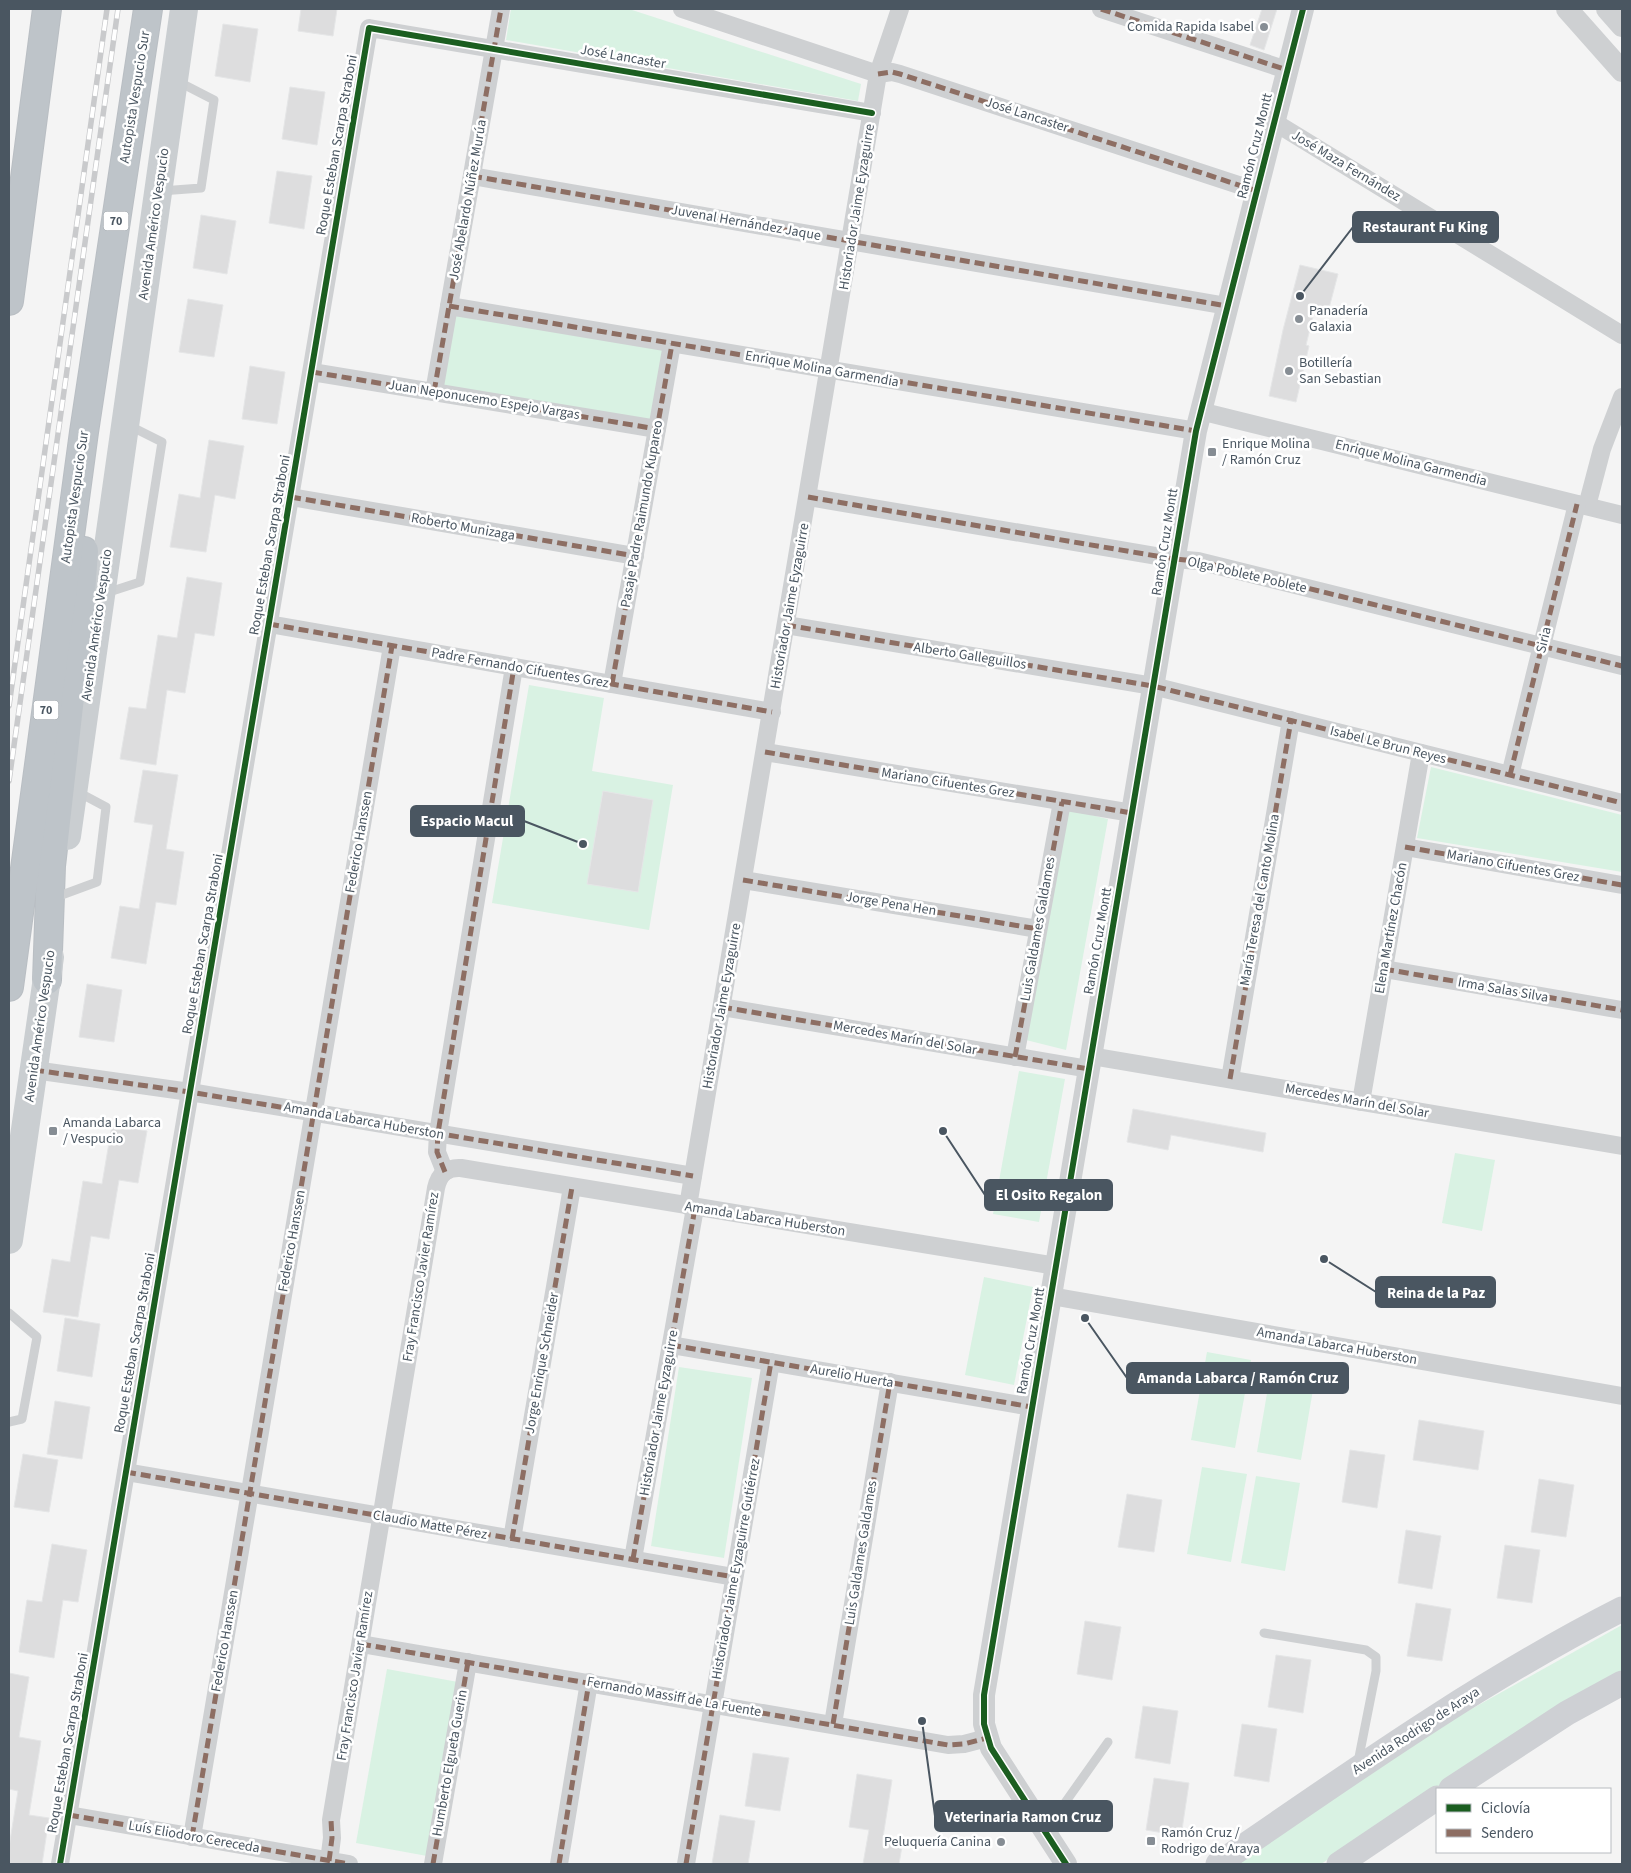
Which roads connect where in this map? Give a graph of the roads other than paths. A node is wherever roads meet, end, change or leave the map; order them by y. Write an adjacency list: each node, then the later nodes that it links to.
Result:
1 (47, 9): 24 (highway)
2 (148, 9): 36 (highway, Autopista Vespucio Sur / 70)
3 (184, 9): 17 (main road, Avenida Américo Vespucio)
4 (501, 9): 13 (street, José Abelardo Núñez Murúa)
5 (682, 9): 16 (street, José Lancaster)
6 (900, 9): 16 (street, Historiador Jaime Eyzaguirre)
7 (1101, 9): 14 (street)
8 (1303, 9): 14 (street, Ramón Cruz Montt)
9 (1567, 9): 15 (street)
10 (1607, 9): 11 (street)
11 (1622, 26)
12 (369, 28): 13 (street, José Lancaster); 30 (street, Roque Esteban Scarpa Straboni)
13 (494, 48): 18 (street, José Lancaster); 20 (street, José Abelardo Núñez Murúa)
14 (1287, 70): 19 (street, Ramón Cruz Montt)
15 (1622, 71)
16 (878, 74): 18 (street, Historiador Jaime Eyzaguirre); 22 (street, José Lancaster)
17 (174, 80): 21 (main road, Avenida Américo Vespucio); 21 (lane)
18 (872, 113): 23 (street, Historiador Jaime Eyzaguirre)
19 (1274, 122): 22 (street, Ramón Cruz Montt); 27 (street, José Maza Fernández)
20 (472, 176): 23 (street, Juvenal Hernández Jaque); 25 (street, José Abelardo Núñez Murúa)
21 (158, 191): 34 (main road, Avenida Américo Vespucio)
22 (1256, 191): 26 (street, Ramón Cruz Montt)
23 (851, 241): 26 (street, Juvenal Hernández Jaque); 29 (street, Historiador Jaime Eyzaguirre)
24 (9, 302)
25 (449, 306): 28 (street, Enrique Molina Garmendia); 31 (street, José Abelardo Núñez Murúa)
26 (1227, 306): 33 (street, Ramón Cruz Montt)
27 (1622, 335)
28 (672, 344): 29 (street, Enrique Molina Garmendia); 35 (street, Pasaje Padre Raimundo Kupareo)
29 (830, 370): 33 (street, Enrique Molina Garmendia); 38 (street, Historiador Jaime Eyzaguirre)
30 (312, 372): 31 (street, Juan Neponucemo Espejo Vargas); 37 (street, Roque Esteban Scarpa Straboni)
31 (434, 392): 35 (street, Juan Neponucemo Espejo Vargas)
32 (1622, 397): 39 (street, Siria)
33 (1198, 421): 39 (street, Enrique Molina Garmendia); 42 (street, Ramón Cruz Montt)
34 (126, 423): 43 (main road, Avenida Américo Vespucio); 43 (lane)
35 (657, 429): 41 (street, Pasaje Padre Raimundo Kupareo)
36 (84, 432): 67 (highway); 68 (highway, Autopista Vespucio Sur / 70)
37 (291, 497): 41 (street, Roberto Munizaga); 44 (street, Roque Esteban Scarpa Straboni)
38 (808, 497): 42 (street, Olga Poblete Poblete); 45 (street, Historiador Jaime Eyzaguirre)
39 (1582, 505): 40 (street, Enrique Molina Garmendia); 47 (street, Siria)
40 (1622, 515)
41 (635, 556): 50 (street, Pasaje Padre Raimundo Kupareo)
42 (1174, 559): 47 (street, Olga Poblete Poblete); 51 (street, Ramón Cruz Montt)
43 (101, 595): 57 (main road, Avenida Américo Vespucio)
44 (269, 624): 46 (street, Padre Fernando Cifuentes Grez); 75 (street, Roque Esteban Scarpa Straboni)
45 (786, 625): 51 (street, Alberto Galleguillos); 52 (street, Historiador Jaime Eyzaguirre)
46 (392, 646): 49 (street, Padre Fernando Cifuentes Grez); 77 (street, Federico Hanssen)
47 (1542, 646): 48 (street, Olga Poblete Poblete); 56 (street, Siria)
48 (1622, 666)
49 (514, 667): 50 (street, Padre Fernando Cifuentes Grez); 78 (street)
50 (612, 684): 52 (street, Padre Fernando Cifuentes Grez)
51 (1153, 686): 53 (street, Isabel Le Brun Reyes); 60 (street, Ramón Cruz Montt)
52 (772, 712): 54 (street, Historiador Jaime Eyzaguirre)
53 (1291, 720): 55 (street, Isabel Le Brun Reyes); 74 (street, María Teresa del Canto Molina)
54 (765, 752): 58 (street, Mariano Cifuentes Grez); 62 (street, Historiador Jaime Eyzaguirre)
55 (1421, 753): 56 (street, Isabel Le Brun Reyes); 61 (street, Elena Martínez Chacón)
56 (1510, 775): 59 (street, Isabel Le Brun Reyes)
57 (74, 790): 64 (main road, Avenida Américo Vespucio); 64 (lane)
58 (1062, 802): 60 (street, Mariano Cifuentes Grez); 65 (street, Luis Galdames Galdames)
59 (1622, 803)
60 (1132, 813): 72 (street, Ramón Cruz Montt)
61 (1405, 847): 63 (street, Mariano Cifuentes Grez); 66 (street, Elena Martínez Chacón)
62 (743, 880): 65 (street, Jorge Pena Hen); 69 (street, Historiador Jaime Eyzaguirre)
63 (1622, 885)
64 (59, 896): 67 (main road, Avenida Américo Vespucio)
65 (1038, 929): 71 (street, Luis Galdames Galdames)
66 (1384, 969): 70 (street, Irma Salas Silva); 76 (street, Elena Martínez Chacón)
67 (47, 980): 73 (main road, Avenida Américo Vespucio)
68 (9, 987)
69 (722, 1007): 71 (street, Mercedes Marín del Solar); 81 (street, Historiador Jaime Eyzaguirre)
70 (1622, 1010)
71 (1015, 1057): 72 (street, Mercedes Marín del Solar)
72 (1090, 1063): 74 (street, Mercedes Marín del Solar); 85 (street, Ramón Cruz Montt)
73 (34, 1070): 75 (street, Amanda Labarca Huberston); 84 (main road, Avenida Américo Vespucio)
74 (1230, 1080): 76 (street, Mercedes Marín del Solar)
75 (190, 1092): 77 (street, Amanda Labarca Huberston); 94 (street, Roque Esteban Scarpa Straboni)
76 (1361, 1102): 79 (street, Mercedes Marín del Solar)
77 (314, 1112): 78 (street, Amanda Labarca Huberston); 95 (street, Federico Hanssen)
78 (438, 1133): 80 (street); 81 (street, Amanda Labarca Huberston)
79 (1622, 1146)
80 (445, 1172): 82 (street, Amanda Labarca Huberston); 96 (street, Fray Francisco Javier Ramírez)
81 (693, 1176): 83 (street, Historiador Jaime Eyzaguirre)
82 (572, 1187): 83 (street, Amanda Labarca Huberston); 97 (street, Jorge Enrique Schneider)
83 (691, 1207): 85 (street, Amanda Labarca Huberston); 88 (street, Historiador Jaime Eyzaguirre)
84 (9, 1240)
85 (1056, 1266): 86 (street, Ramón Cruz Montt)
86 (1051, 1296): 91 (street, Amanda Labarca Huberston); 92 (street, Ramón Cruz Montt)
87 (9, 1313): 93 (lane)
88 (671, 1344): 89 (street, Aurelio Huerta); 98 (street, Historiador Jaime Eyzaguirre)
89 (771, 1362): 90 (street, Aurelio Huerta); 99 (street, Historiador Jaime Eyzaguirre Gutiérrez)
90 (890, 1382): 92 (street, Aurelio Huerta); 107 (street, Luis Galdames Galdames)
91 (1622, 1396)
92 (1032, 1407): 108 (street, Ramón Cruz Montt)
93 (9, 1422)
94 (126, 1472): 95 (street, Claudio Matte Pérez); 113 (street, Roque Esteban Scarpa Straboni)
95 (250, 1494): 96 (street, Claudio Matte Pérez); 115 (street, Federico Hanssen)
96 (382, 1516): 97 (street, Claudio Matte Pérez); 102 (street, Fray Francisco Javier Ramírez)
97 (512, 1539): 98 (street, Claudio Matte Pérez)
98 (633, 1560): 99 (street, Claudio Matte Pérez)
99 (734, 1577): 106 (street, Historiador Jaime Eyzaguirre Gutiérrez)
100 (1622, 1609): 110 (main road, Avenida Rodrigo de Araya)
101 (1264, 1633): 110 (lane)
102 (360, 1644): 103 (street, Fernando Massiff de La Fuente); 116 (street, Fray Francisco Javier Ramírez)
103 (468, 1662): 104 (street, Fernando Massiff de La Fuente); 119 (street, Humberto Elgueta Guerin)
104 (589, 1682): 106 (street, Fernando Massiff de La Fuente); 120 (street)
105 (1622, 1683): 111 (main road)
106 (712, 1703): 107 (street, Fernando Massiff de La Fuente); 121 (street, Historiador Jaime Eyzaguirre Gutiérrez)
107 (833, 1724): 108 (street, Fernando Massiff de La Fuente)
108 (987, 1738): 114 (street, Ramón Cruz Montt)
109 (1108, 1742): 114 (lane)
110 (1357, 1768): 123 (main road, Avenida Rodrigo de Araya)
111 (1453, 1788)
112 (1436, 1799): 124 (main road)
113 (69, 1815): 115 (street, Luís Eliodoro Cereceda); 117 (street, Roque Esteban Scarpa Straboni)
114 (1045, 1831): 122 (street, Ramón Cruz Montt)
115 (192, 1837): 116 (street, Luís Eliodoro Cereceda)
116 (329, 1860): 118 (street, Luís Eliodoro Cereceda)
117 (60, 1864)
118 (350, 1864)
119 (433, 1864)
120 (559, 1864)
121 (686, 1864)
122 (1066, 1864)
123 (1218, 1864)
124 (1339, 1864)

